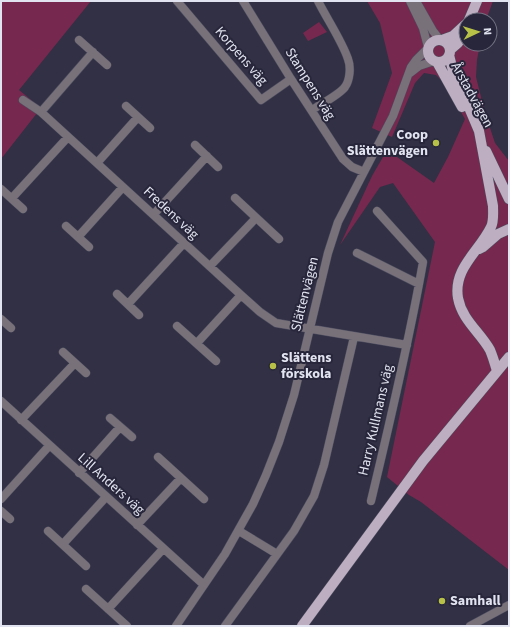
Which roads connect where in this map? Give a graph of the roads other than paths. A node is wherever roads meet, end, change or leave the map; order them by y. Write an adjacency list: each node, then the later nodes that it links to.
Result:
1 (177, 1): 18 (street, Korpens väg)
2 (243, 1): 18 (street, Stampens väg)
3 (318, 1): 21 (street)
4 (410, 1): 12 (street)
5 (416, 1): 10 (street)
6 (477, 1): 7 (main road)
7 (472, 12)
8 (458, 31): 10 (main road)
9 (79, 40): 13 (street)
10 (441, 40): 12 (main road); 14 (main road)
11 (458, 43): 14 (main road)
12 (428, 48): 15 (main road); 17 (street, Slättenvägen)
13 (93, 52): 16 (street); 22 (street)
14 (450, 52): 15 (main road); 26 (main road, Årstadvägen)
15 (435, 61): 17 (street); 26 (main road, Årstadvägen)
16 (107, 65)
17 (410, 74): 31 (street, Slättenvägen)
18 (291, 79): 21 (street, Stampens väg)
19 (23, 100): 22 (street, Fredens väg)
20 (126, 106): 23 (street)
21 (312, 110): 31 (street, Stampens väg)
22 (41, 112): 25 (street, Fredens väg)
23 (138, 117): 24 (street); 29 (street)
24 (150, 128)
25 (68, 137): 29 (street, Fredens väg); 34 (street)
26 (482, 143): 36 (main road, Årstadvägen); 47 (main road)
27 (195, 144): 28 (street)
28 (207, 156): 30 (street); 39 (street)
29 (97, 163): 32 (street, Fredens väg)
30 (218, 167)
31 (364, 172): 58 (street, Slättenvägen)
32 (123, 187): 39 (street, Fredens väg); 43 (street)
33 (1, 189): 34 (street)
34 (12, 198): 37 (street)
35 (235, 198): 40 (street)
36 (509, 199)
37 (23, 209)
38 (377, 211): 50 (street, Harry Kullmans väg)
39 (154, 214): 45 (street, Fredens väg)
40 (256, 218): 44 (street); 49 (street)
41 (66, 226): 43 (street)
42 (509, 229): 47 (main road)
43 (78, 237): 46 (street)
44 (279, 239)
45 (184, 243): 49 (street, Fredens väg); 53 (street)
46 (89, 247)
47 (476, 250): 66 (main road)
48 (357, 254): 50 (street)
49 (210, 266): 52 (street, Fredens väg)
50 (419, 284): 61 (street, Harry Kullmans väg)
51 (117, 294): 53 (street)
52 (241, 295): 58 (street, Fredens väg); 60 (street)
53 (128, 304): 54 (street)
54 (139, 314)
55 (1, 319): 57 (street)
56 (177, 326): 60 (street)
57 (11, 328)
58 (310, 330): 59 (street); 85 (street, Slättenvägen)
59 (354, 337): 61 (street); 88 (street)
60 (198, 343): 64 (street)
61 (407, 345): 80 (street, Harry Kullmans väg)
62 (63, 352): 65 (street)
63 (509, 357): 66 (main road)
64 (216, 361)
65 (75, 363): 67 (street); 70 (street)
66 (497, 371): 97 (main road)
67 (86, 373)
68 (1, 401): 70 (street, Lill Anders väg)
69 (110, 418): 71 (street)
70 (22, 420): 73 (street, Lill Anders väg)
71 (120, 427): 72 (street); 75 (street)
72 (132, 437)
73 (49, 446): 75 (street, Lill Anders väg); 78 (street)
74 (158, 457): 76 (street)
75 (79, 473): 77 (street, Lill Anders väg)
76 (181, 478): 79 (street); 83 (street)
77 (106, 497): 83 (street, Lill Anders väg); 86 (street)
78 (1, 499)
79 (204, 499)
80 (371, 501)
81 (1, 511): 82 (street)
82 (10, 519)
83 (137, 525): 87 (street, Lill Anders väg)
84 (48, 531): 86 (street)
85 (238, 531): 88 (street); 90 (street, Slättenvägen)
86 (63, 544): 89 (street)
87 (163, 549): 90 (street, Lill Anders väg); 93 (street)
88 (277, 554): 96 (street)
89 (86, 566)
90 (204, 585): 95 (street, Slättenvägen)
91 (86, 589): 93 (street)
92 (509, 605): 98 (street)
93 (108, 609): 94 (street)
94 (126, 626)
95 (176, 626)
96 (225, 626)
97 (302, 626)
98 (470, 626)

